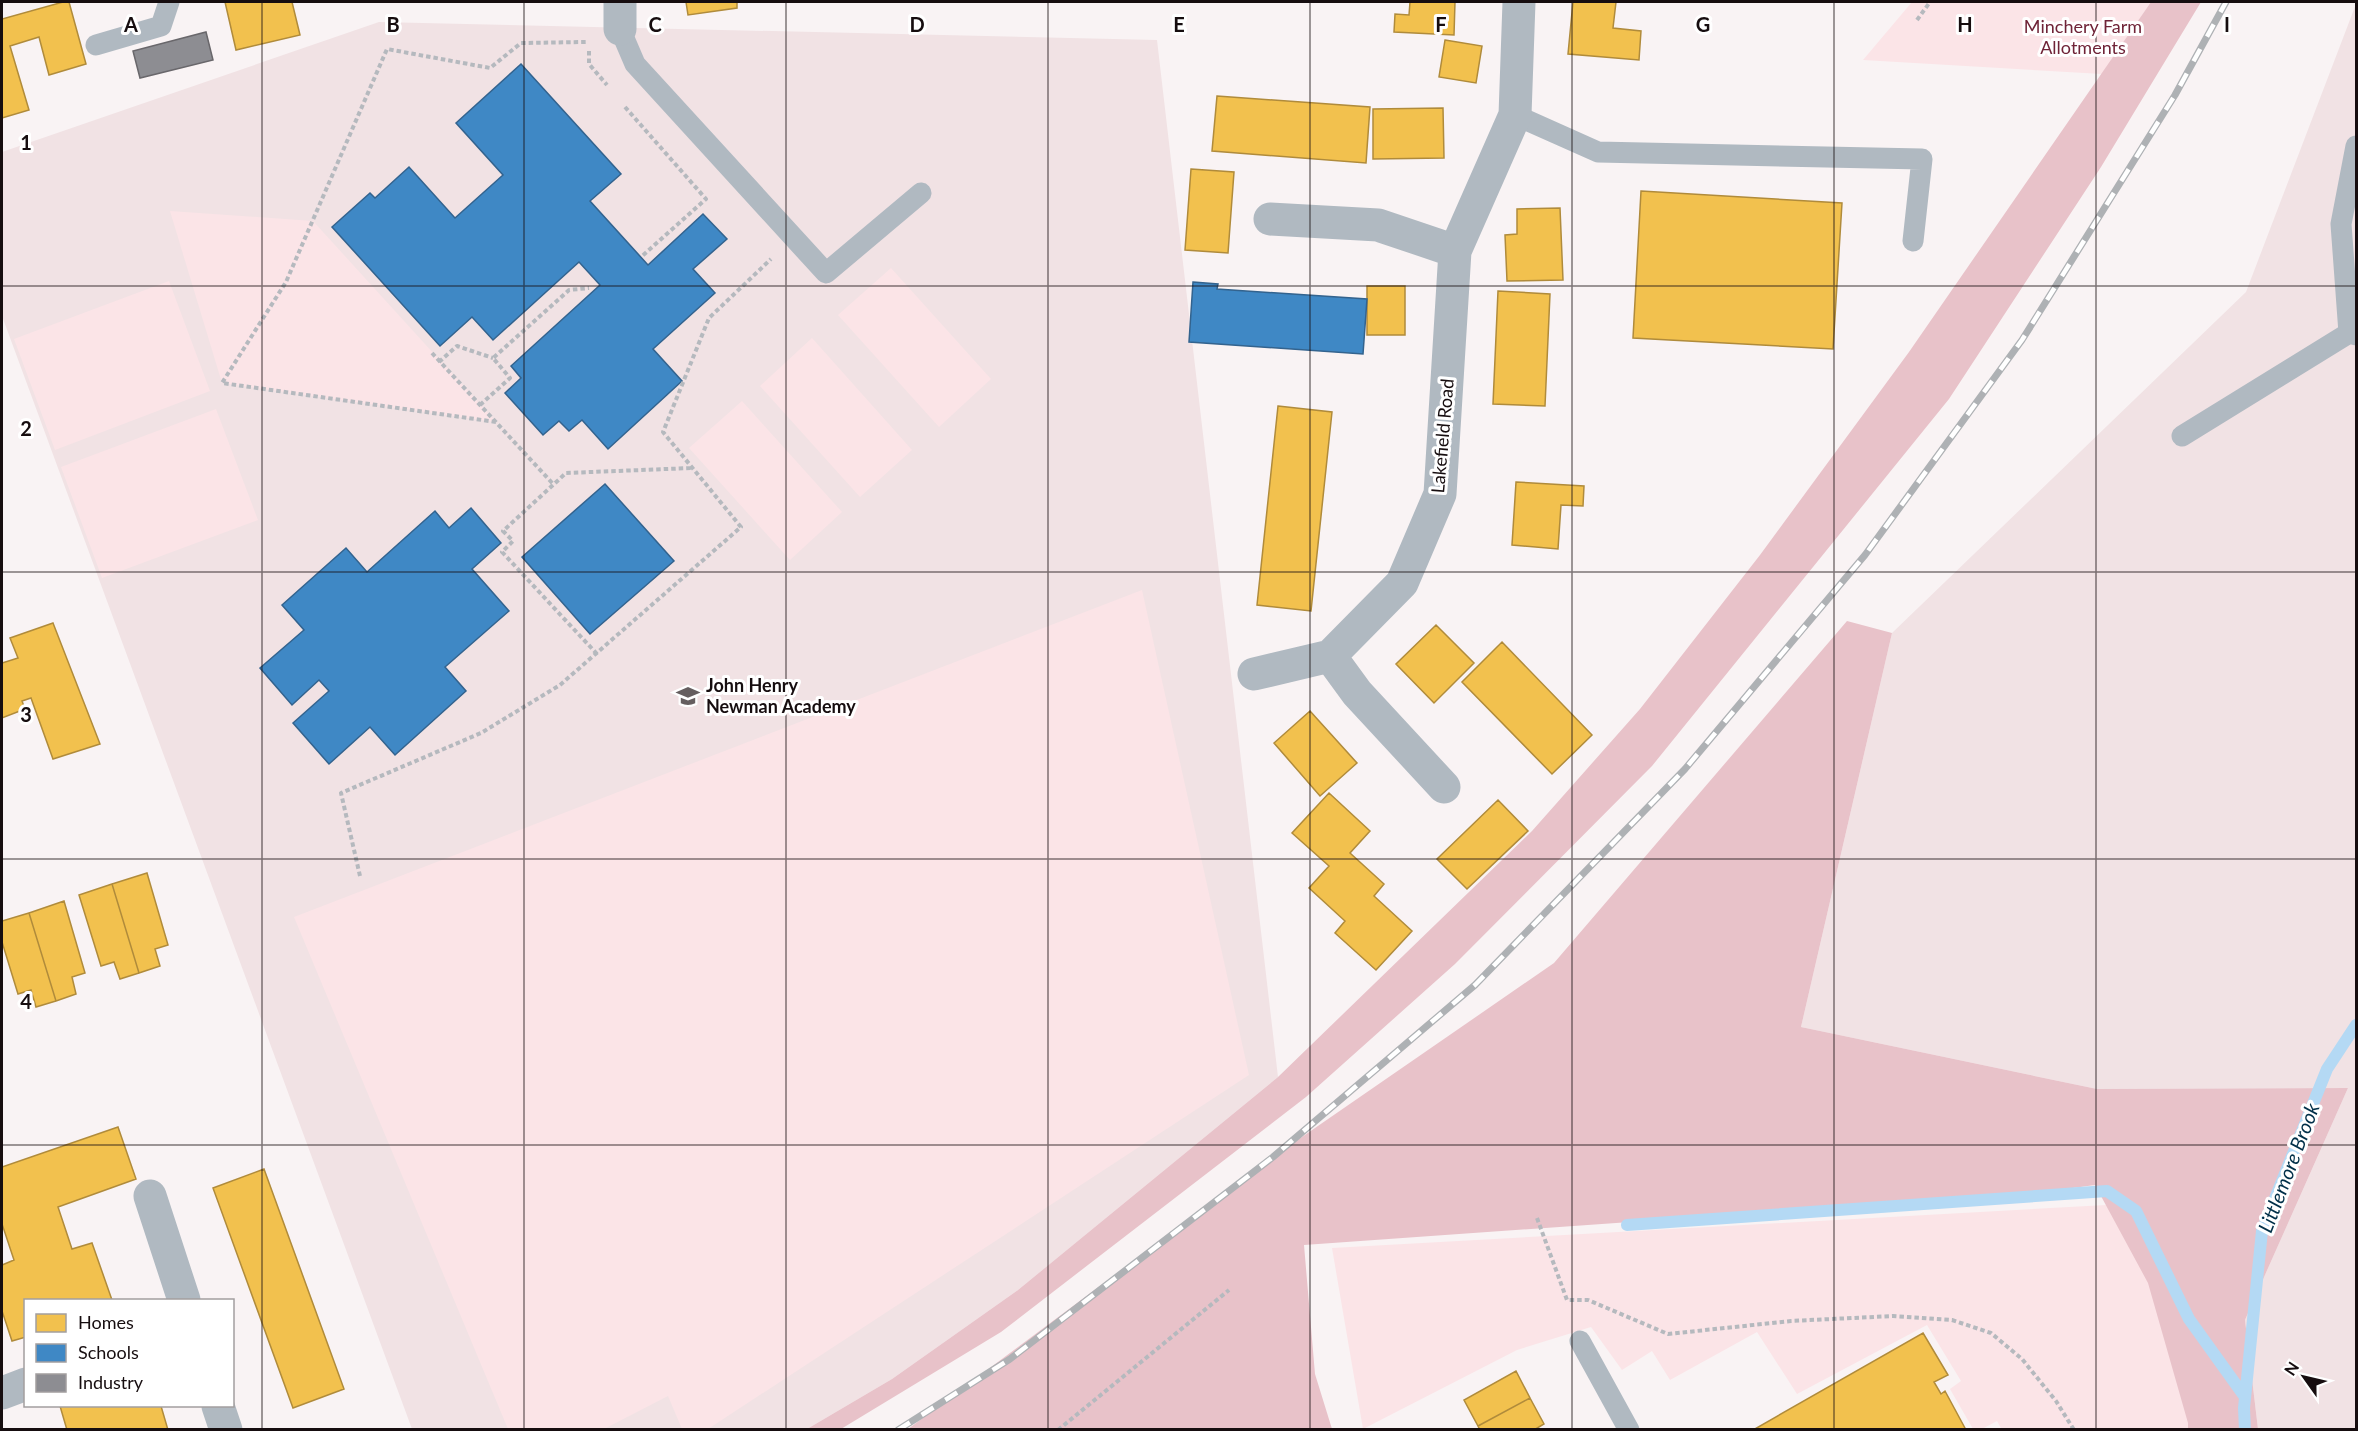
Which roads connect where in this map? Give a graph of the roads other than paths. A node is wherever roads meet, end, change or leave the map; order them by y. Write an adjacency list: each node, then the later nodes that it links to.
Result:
1 (169, 2): 4 (lane)
2 (1519, 2): 5 (street, Lakefield Road)
3 (622, 24): 7 (lane)
4 (96, 45)
5 (1515, 115): 9 (lane); 10 (street, Lakefield Road)
6 (2356, 146): 11 (lane)
7 (921, 193)
8 (1270, 219): 10 (street)
9 (1913, 241)
10 (1455, 251): 13 (street, Lakefield Road)
11 (2353, 334): 12 (lane)
12 (2182, 436)
13 (1330, 656): 14 (street); 15 (street)
14 (1254, 674)
15 (1444, 787)
16 (150, 1196): 17 (street)
17 (184, 1299)
18 (1580, 1341): 23 (lane)
19 (24, 1385): 20 (street)
20 (2, 1393)
21 (218, 1407): 22 (street)
22 (226, 1430)
23 (1629, 1430)

